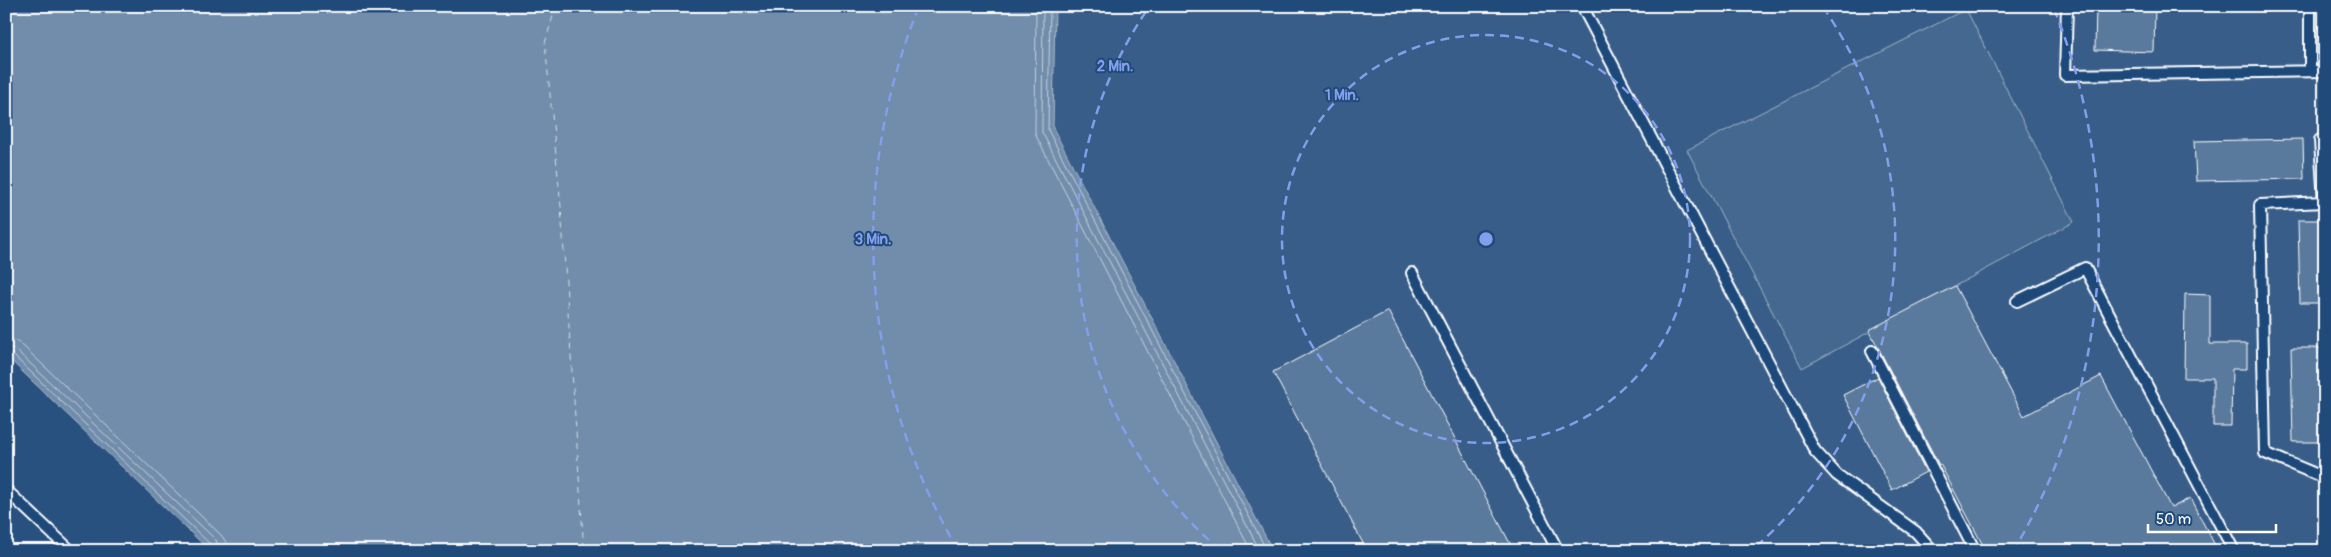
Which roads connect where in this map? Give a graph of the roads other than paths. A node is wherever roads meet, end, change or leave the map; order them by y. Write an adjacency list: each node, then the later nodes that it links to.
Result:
1 (1582, 6): 14 (lane)
2 (2068, 6): 4 (lane)
3 (2310, 6): 4 (lane)
4 (2310, 71): 5 (lane)
5 (2325, 71)
6 (2320, 140): 10 (lane)
7 (1412, 273): 13 (lane)
8 (2017, 301): 16 (lane)
9 (1872, 351): 15 (lane)
10 (2325, 478)
11 (6, 490): 12 (lane)
12 (71, 551)
13 (1558, 551)
14 (1933, 551)
15 (1975, 551)
16 (2234, 551)

